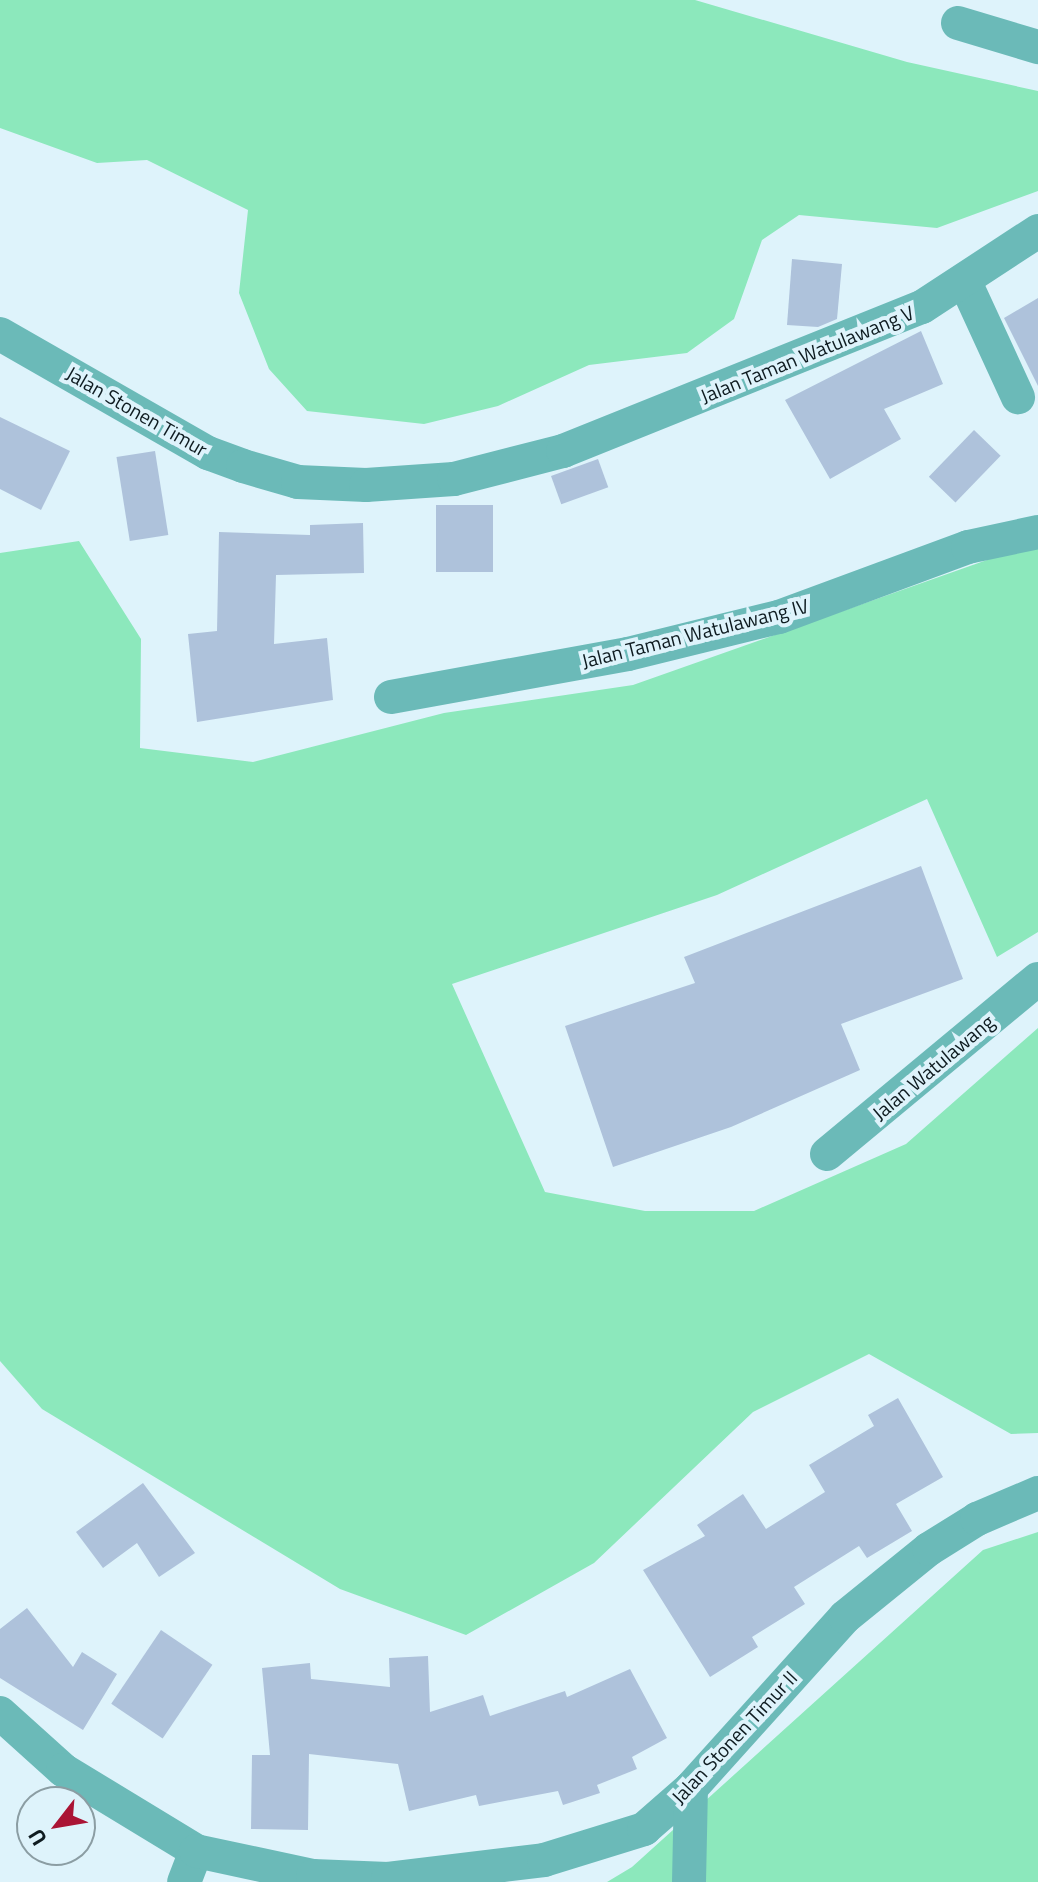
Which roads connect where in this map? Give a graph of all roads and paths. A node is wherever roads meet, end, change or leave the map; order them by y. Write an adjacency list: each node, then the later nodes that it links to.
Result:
1 (958, 23): 2 (street)
2 (1038, 47)
3 (1038, 231): 4 (street, Jalan Taman Watulawang V)
4 (965, 282): 6 (street); 7 (street, Jalan Taman Watulawang V)
5 (0, 334): 7 (street, Jalan Stonen Timur)
6 (1018, 397)
7 (563, 451)
8 (1038, 532): 9 (street, Jalan Taman Watulawang IV)
9 (391, 697)
10 (1038, 979): 11 (street, Jalan Watulawang)
11 (827, 1154)
12 (1038, 1493): 14 (street, Jalan Stonen Timur II)
13 (0, 1713): 15 (street, Jalan Stonen Timur II)
14 (691, 1788): 16 (street, Jalan Stonen Timur II); 17 (street)
15 (190, 1866): 16 (street, Jalan Stonen Timur II)
16 (388, 1881)
17 (689, 1882)

